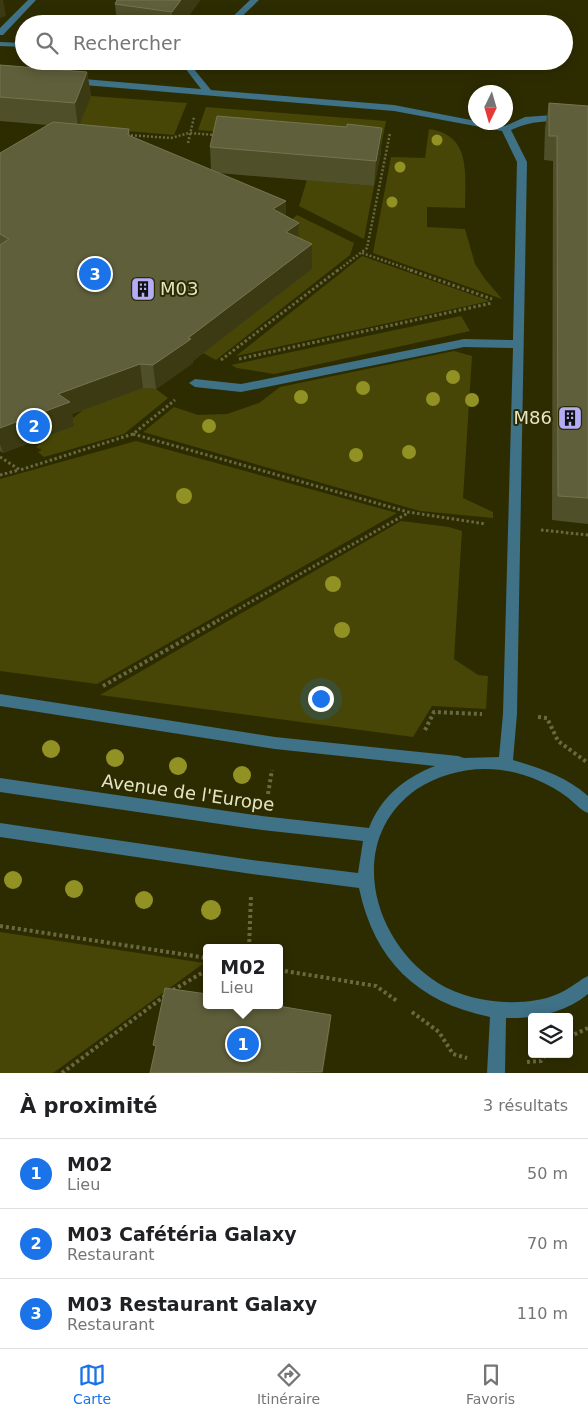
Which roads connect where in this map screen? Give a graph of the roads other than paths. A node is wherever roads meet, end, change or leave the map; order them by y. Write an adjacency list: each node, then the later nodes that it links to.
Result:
1 (32, 0): 3 (lane)
2 (255, 0): 4 (lane)
3 (17, 15)
4 (239, 15)
5 (15, 18): 6 (lane)
6 (0, 33)
7 (0, 44): 8 (lane)
8 (15, 45)
9 (191, 70): 11 (lane)
10 (66, 81): 11 (lane)
11 (208, 92): 13 (lane)
12 (588, 121): 14 (lane)
13 (468, 122)
14 (513, 126)
15 (506, 130): 16 (lane)
16 (518, 344): 17 (lane); 20 (lane)
17 (194, 383)
18 (0, 700): 19 (lane)
19 (468, 763): 20 (lane); 24 (lane)
20 (506, 764): 22 (lane)
21 (0, 785): 24 (lane, Avenue de l'Europe)
22 (588, 806)
23 (0, 830): 25 (lane)
24 (371, 835): 25 (lane)
25 (365, 881): 27 (lane)
26 (588, 984): 27 (lane)
27 (498, 1011): 28 (lane)
28 (496, 1069)

